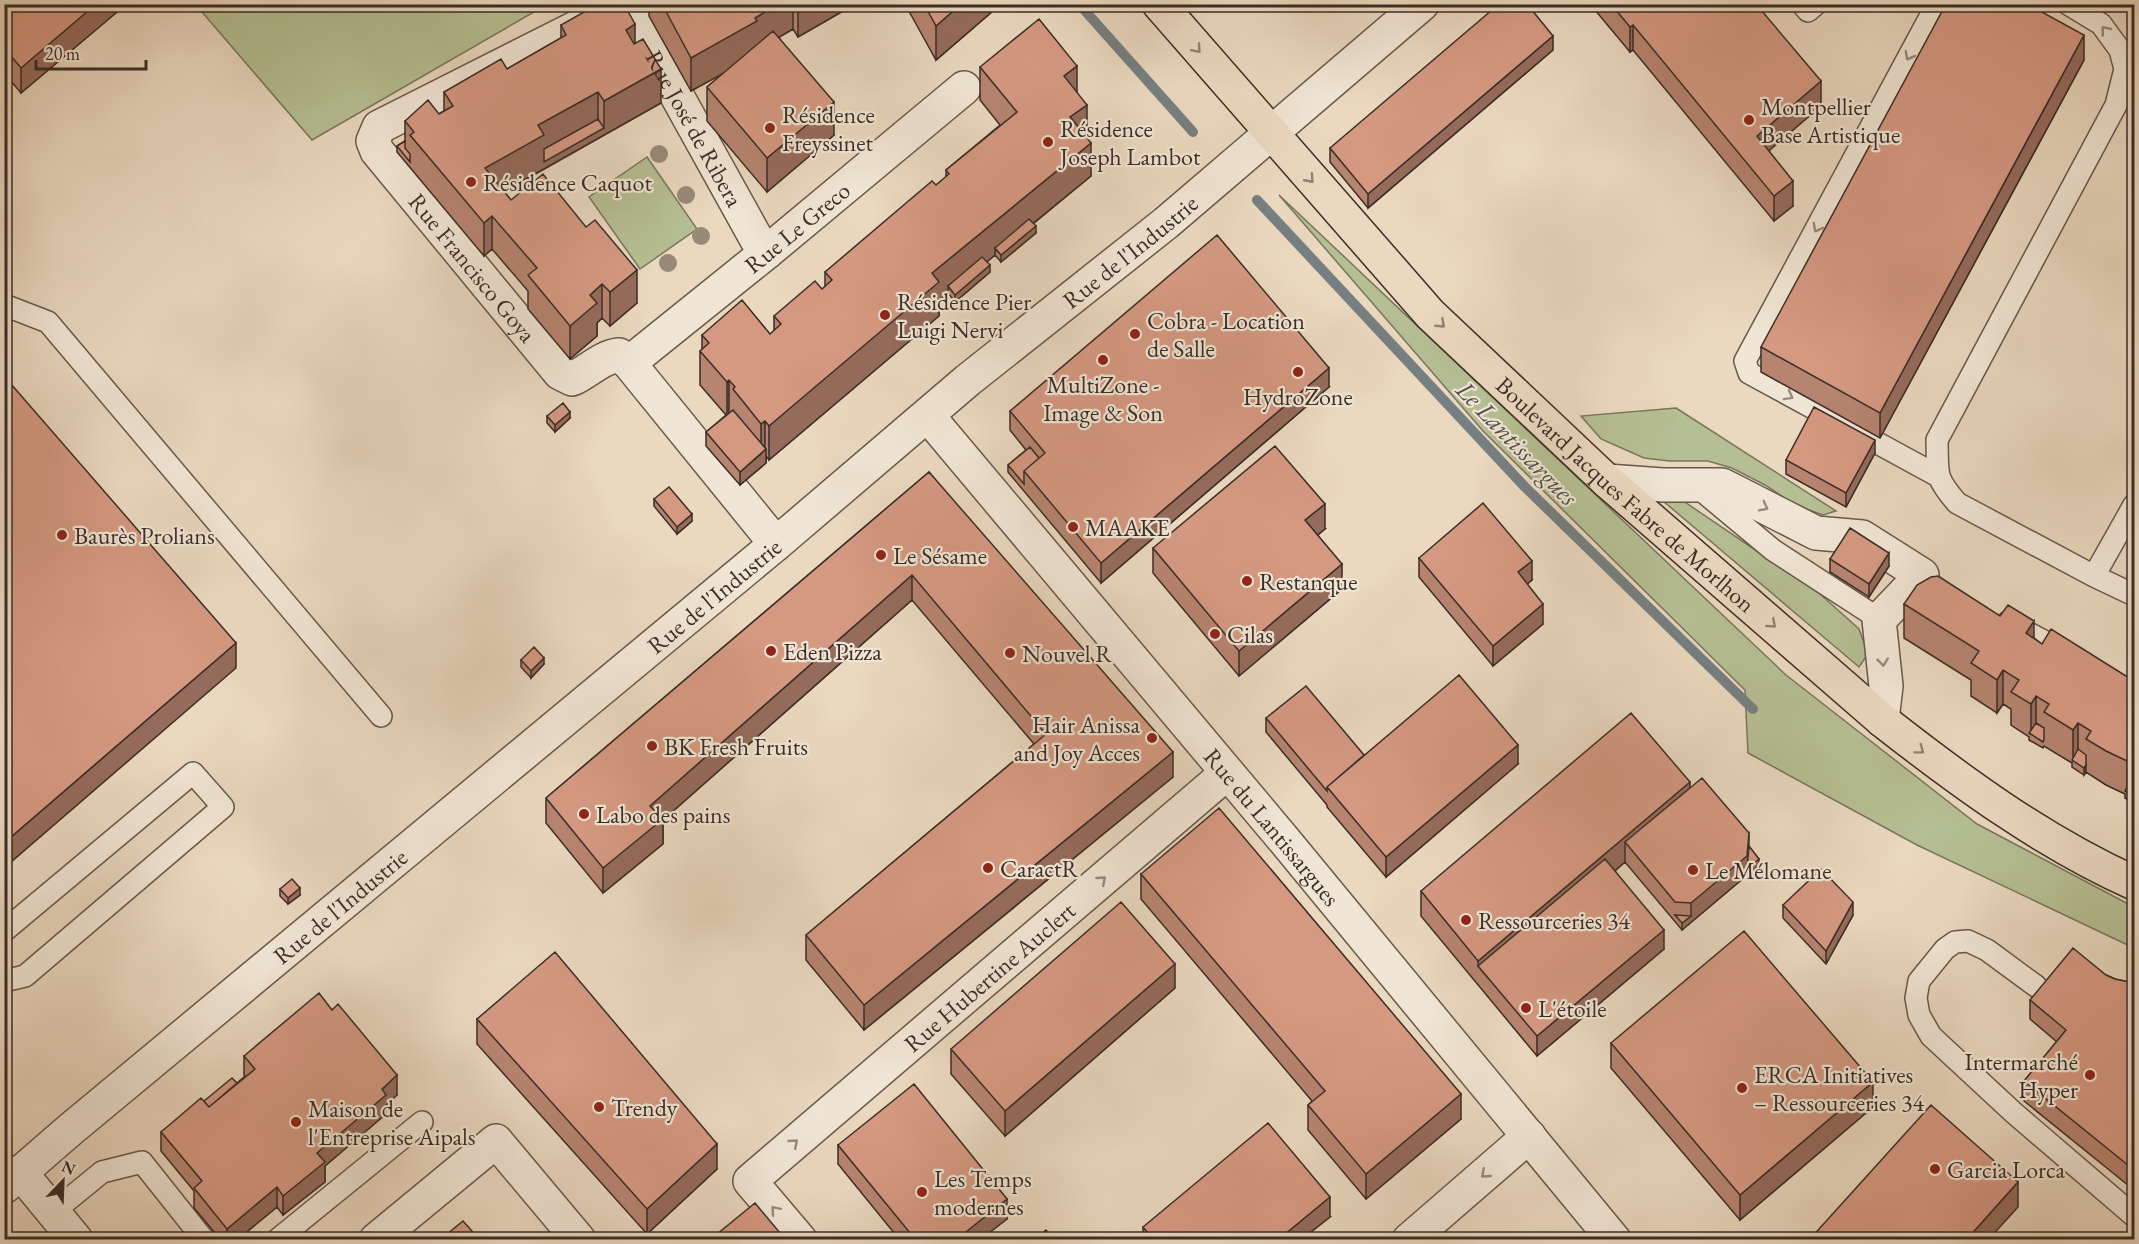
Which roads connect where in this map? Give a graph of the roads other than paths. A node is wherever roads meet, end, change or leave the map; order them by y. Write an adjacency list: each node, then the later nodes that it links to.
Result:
1 (625, 4): 10 (street, Rue José de Ribera); 12 (street, Rue Francisco Goya)
2 (1159, 4): 9 (main road, Boulevard Jacques Fabre de Morlhon, one-way to 9)
3 (1422, 4): 9 (street, Rue de l'Industrie)
4 (1802, 4): 5 (lane)
5 (1816, 4)
6 (1937, 4): 14 (lane, one-way to 14)
7 (2068, 4): 14 (lane, one-way to 7)
8 (964, 88): 10 (street, Rue Le Greco)
9 (1272, 134): 13 (street, Rue de l'Industrie); 15 (main road, Boulevard Jacques Fabre de Morlhon, one-way to 15)
10 (767, 252): 12 (street, Rue Le Greco)
11 (4, 305): 24 (lane)
12 (629, 363): 18 (street)
13 (928, 417): 18 (street, Rue de l'Industrie); 26 (street, Rue du Lantissargues)
14 (1938, 476): 19 (lane)
15 (1606, 481): 16 (street); 25 (main road, Boulevard Jacques Fabre de Morlhon, one-way to 25)
16 (1695, 485): 22 (lane); 22 (street, one-way to 22)
17 (2134, 505): 19 (lane)
18 (776, 544): 33 (street, Rue de l'Industrie)
19 (2094, 576): 20 (lane)
20 (2134, 595)
21 (1991, 613): 23 (lane)
22 (1879, 620): 25 (street, one-way to 25)
23 (2083, 663)
24 (381, 716)
25 (1882, 720): 27 (main road, Boulevard Jacques Fabre de Morlhon, one-way to 27)
26 (1227, 773): 32 (street, Rue du Lantissargues); 41 (street, Rue Hubertine Auclert, one-way to 26)
27 (2134, 883)
28 (4, 931): 29 (lane)
29 (4, 981)
30 (2036, 986): 35 (lane)
31 (422, 1122): 38 (lane)
32 (1529, 1136): 42 (street, one-way to 42); 43 (street, Rue du Lantissargues)
33 (12, 1179): 34 (street)
34 (53, 1212): 36 (street); 37 (lane)
35 (2134, 1216)
36 (76, 1239)
37 (204, 1239)
38 (278, 1239)
39 (376, 1239): 40 (street)
40 (579, 1239)
41 (800, 1239)
42 (1409, 1239)
43 (1614, 1239)

